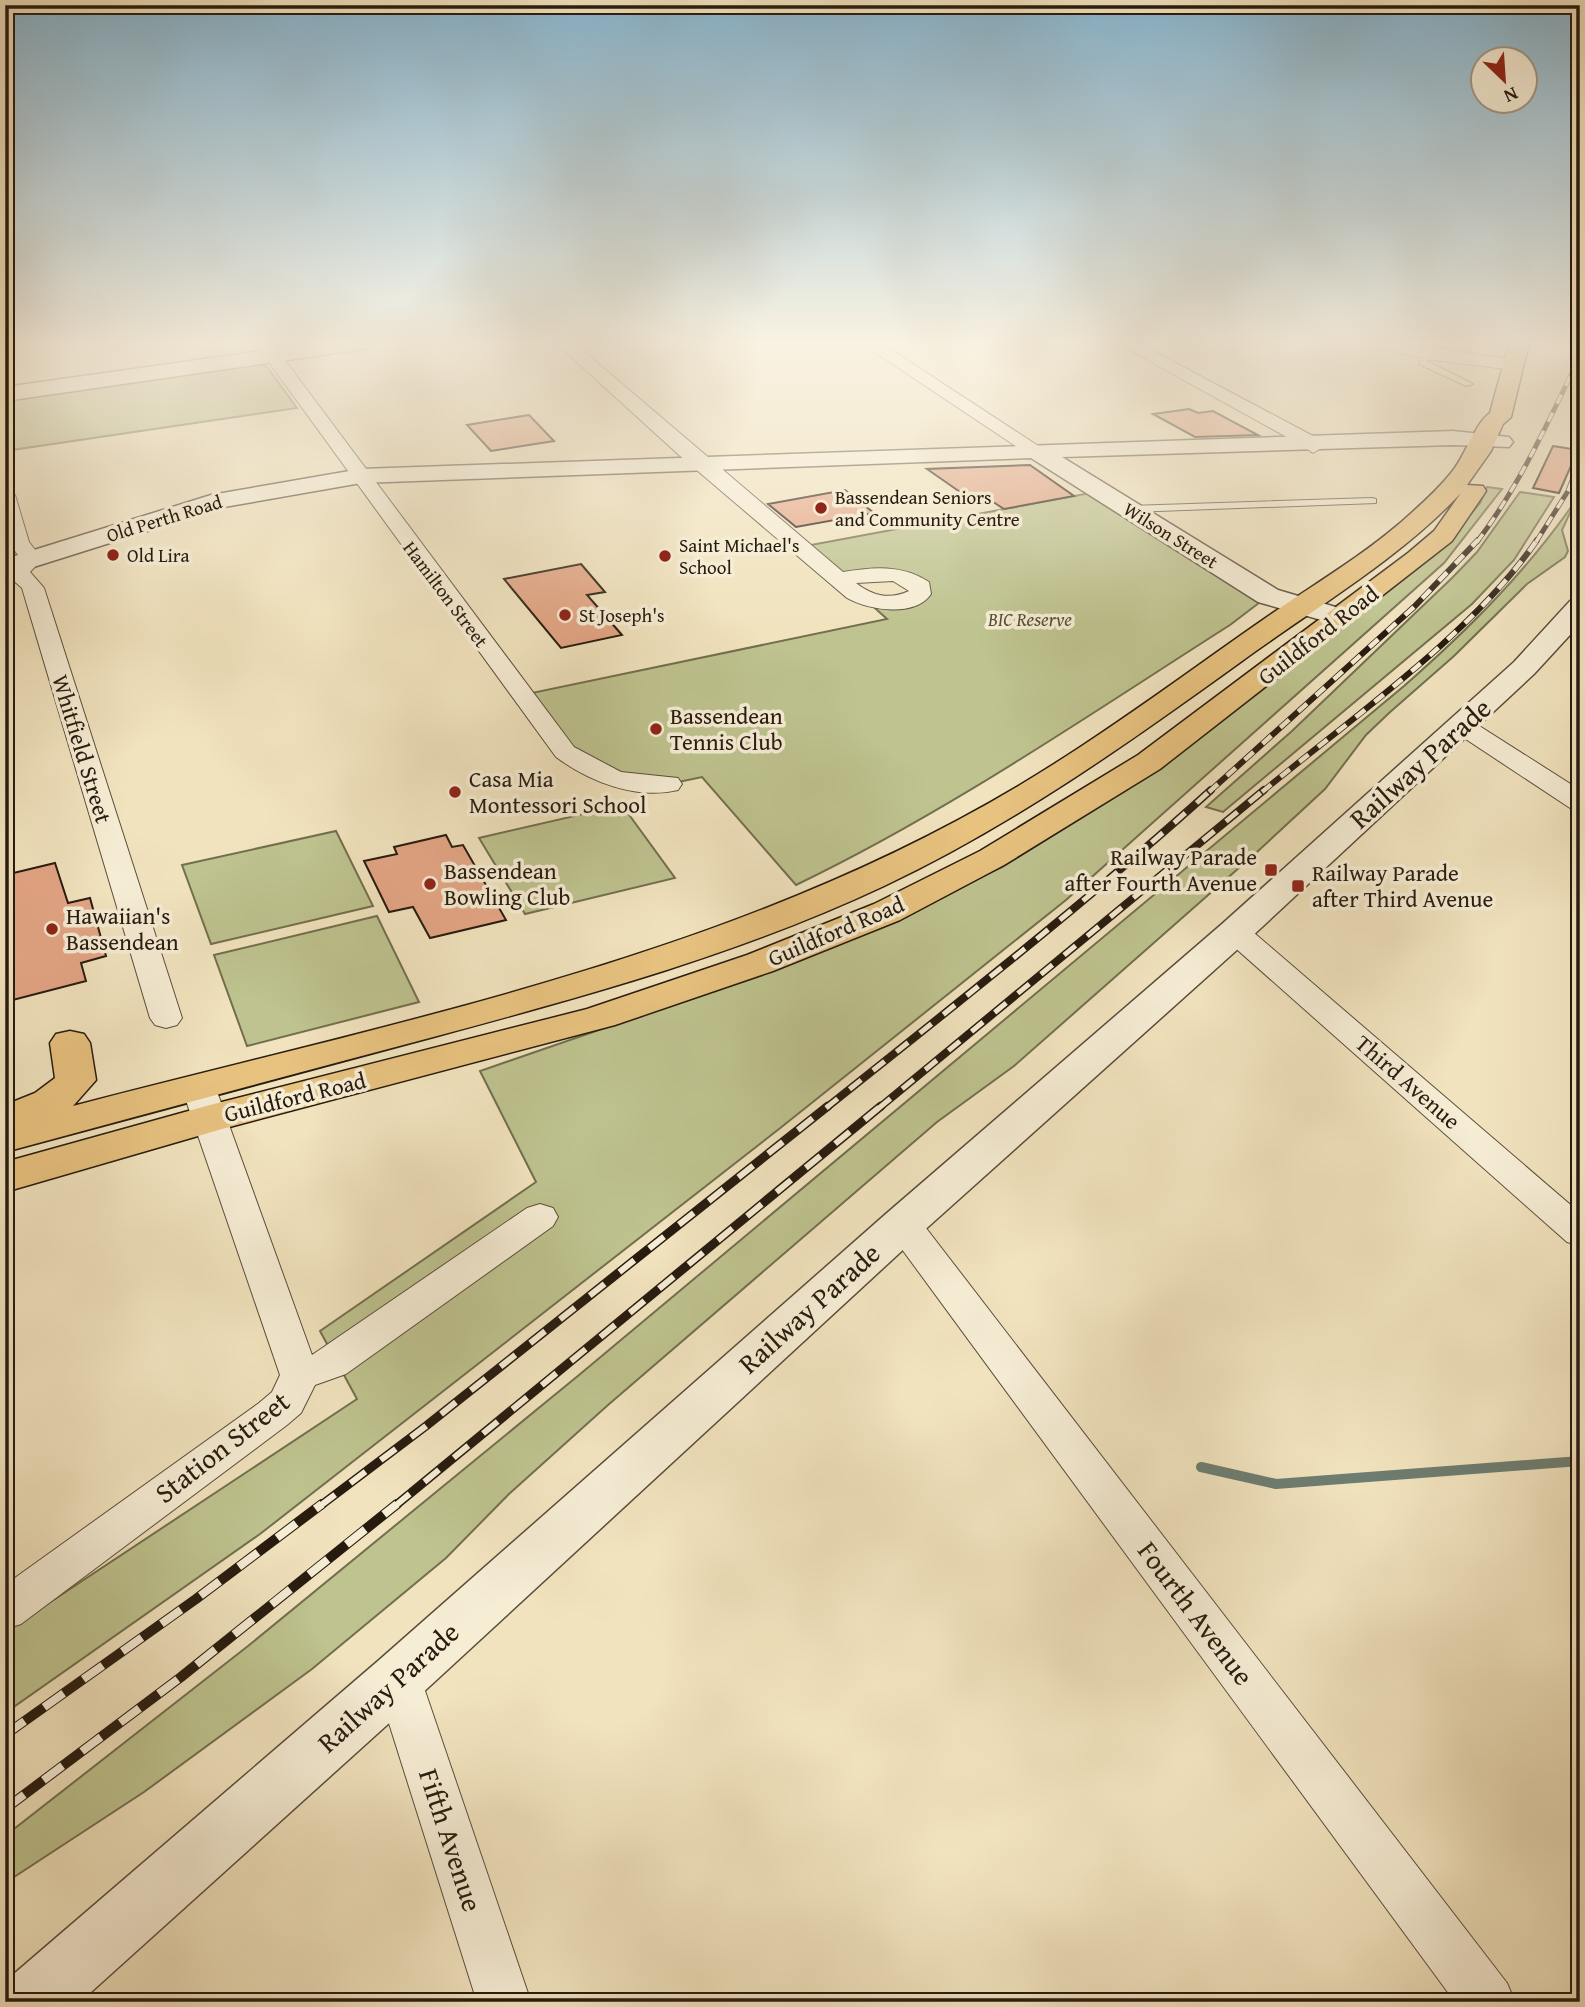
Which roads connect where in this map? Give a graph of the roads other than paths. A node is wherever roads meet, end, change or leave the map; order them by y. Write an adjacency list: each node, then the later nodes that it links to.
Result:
1 (331, 437): 10 (street, Hamilton Street)
2 (670, 437): 9 (street)
3 (1015, 437): 8 (street, Wilson Street)
4 (1297, 437): 6 (street)
5 (1492, 437): 7 (highway, Guildford Road)
6 (1310, 444): 7 (street, Old Perth Road); 8 (street, Old Perth Road)
7 (1492, 445): 16 (highway, Guildford Road); 18 (highway, Guildford Road)
8 (1041, 453): 9 (street, Old Perth Road); 13 (street, Wilson Street)
9 (703, 466): 10 (street, Old Perth Road); 15 (street)
10 (363, 480): 14 (street, Old Perth Road); 20 (street, Hamilton Street)
11 (5, 495): 14 (street, Whitfield Street)
12 (1372, 501): 13 (lane)
13 (1130, 509): 16 (street, Wilson Street)
14 (15, 569): 23 (street, Whitfield Street)
15 (840, 579)
16 (1301, 606): 18 (street, Wilson Street); 25 (highway, Guildford Road)
17 (1580, 607): 19 (street, Railway Parade)
18 (1339, 617): 25 (highway, Guildford Road)
19 (1461, 725): 21 (street); 22 (street, Railway Parade)
20 (669, 784)
21 (1580, 802)
22 (1236, 932): 30 (street, Railway Parade); 31 (street, Third Avenue)
23 (166, 1018)
24 (70, 1043): 26 (highway)
25 (204, 1103): 27 (highway, Guildford Road); 28 (highway, Guildford Road); 32 (street)
26 (5, 1119)
27 (5, 1138)
28 (5, 1177)
29 (540, 1217): 32 (street, Station Street)
30 (904, 1223): 34 (street, Railway Parade); 37 (street, Fourth Avenue)
31 (1580, 1233)
32 (300, 1376): 33 (street, Station Street)
33 (5, 1611)
34 (398, 1679): 35 (street, Railway Parade); 36 (street, Fifth Avenue)
35 (31, 2002)
36 (504, 2002)
37 (1488, 2002)

